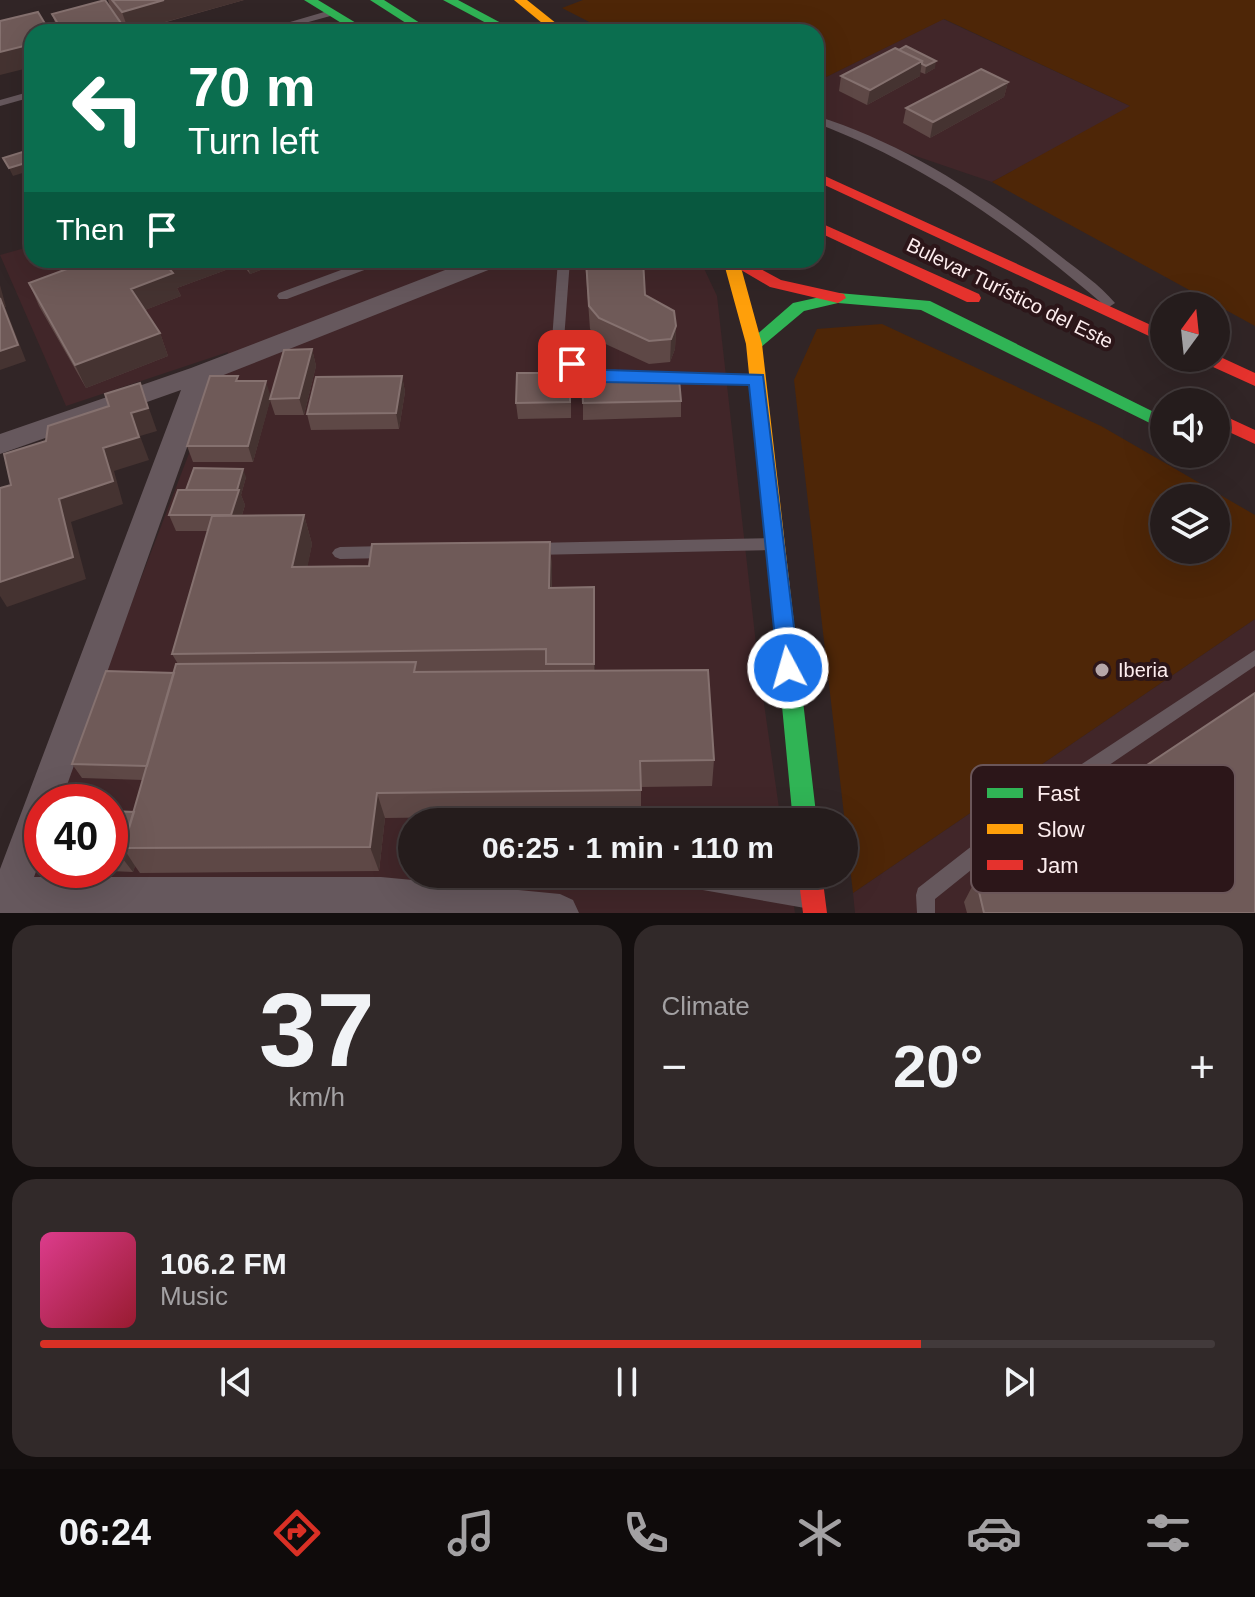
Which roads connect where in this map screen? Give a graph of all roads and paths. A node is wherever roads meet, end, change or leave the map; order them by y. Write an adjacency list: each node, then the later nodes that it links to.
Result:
1 (310, 0): 5 (main road)
2 (376, 0): 8 (main road)
3 (449, 0): 9 (main road)
4 (520, 0): 10 (main road)
5 (331, 13): 6 (lane); 7 (main road)
6 (290, 24)
7 (351, 24)
8 (415, 24)
9 (496, 24)
10 (551, 24)
11 (24, 96): 12 (lane)
12 (0, 103)
13 (824, 122): 24 (lane)
14 (824, 180): 24 (main road, Bulevar Turístico del Este)
15 (824, 229): 23 (main road, Bulevar Turístico del Este)
16 (358, 268): 21 (lane)
17 (472, 268): 28 (street)
18 (563, 268): 29 (lane)
19 (734, 268): 26 (main road)
20 (747, 268): 22 (main road)
21 (283, 296)
22 (838, 298): 26 (main road); 31 (main road)
23 (996, 309)
24 (1134, 324): 25 (main road, Bulevar Turístico del Este)
25 (1150, 331)
26 (754, 344): 29 (main road)
27 (1230, 368): 30 (main road)
28 (200, 374): 34 (street); 41 (street)
29 (757, 379): 35 (main road)
30 (1255, 380)
31 (1150, 417)
32 (1230, 425): 33 (main road)
33 (1255, 438)
34 (0, 444)
35 (775, 544): 36 (lane); 42 (main road)
36 (511, 549)
37 (402, 552): 38 (lane)
38 (340, 553)
39 (1255, 657): 40 (lane)
40 (1097, 765)
41 (49, 784)
42 (803, 808)
43 (24, 847): 46 (street)
44 (971, 859): 49 (lane)
45 (729, 888): 47 (lane)
46 (4, 895): 48 (street)
47 (814, 906)
48 (560, 913)
49 (926, 913)

